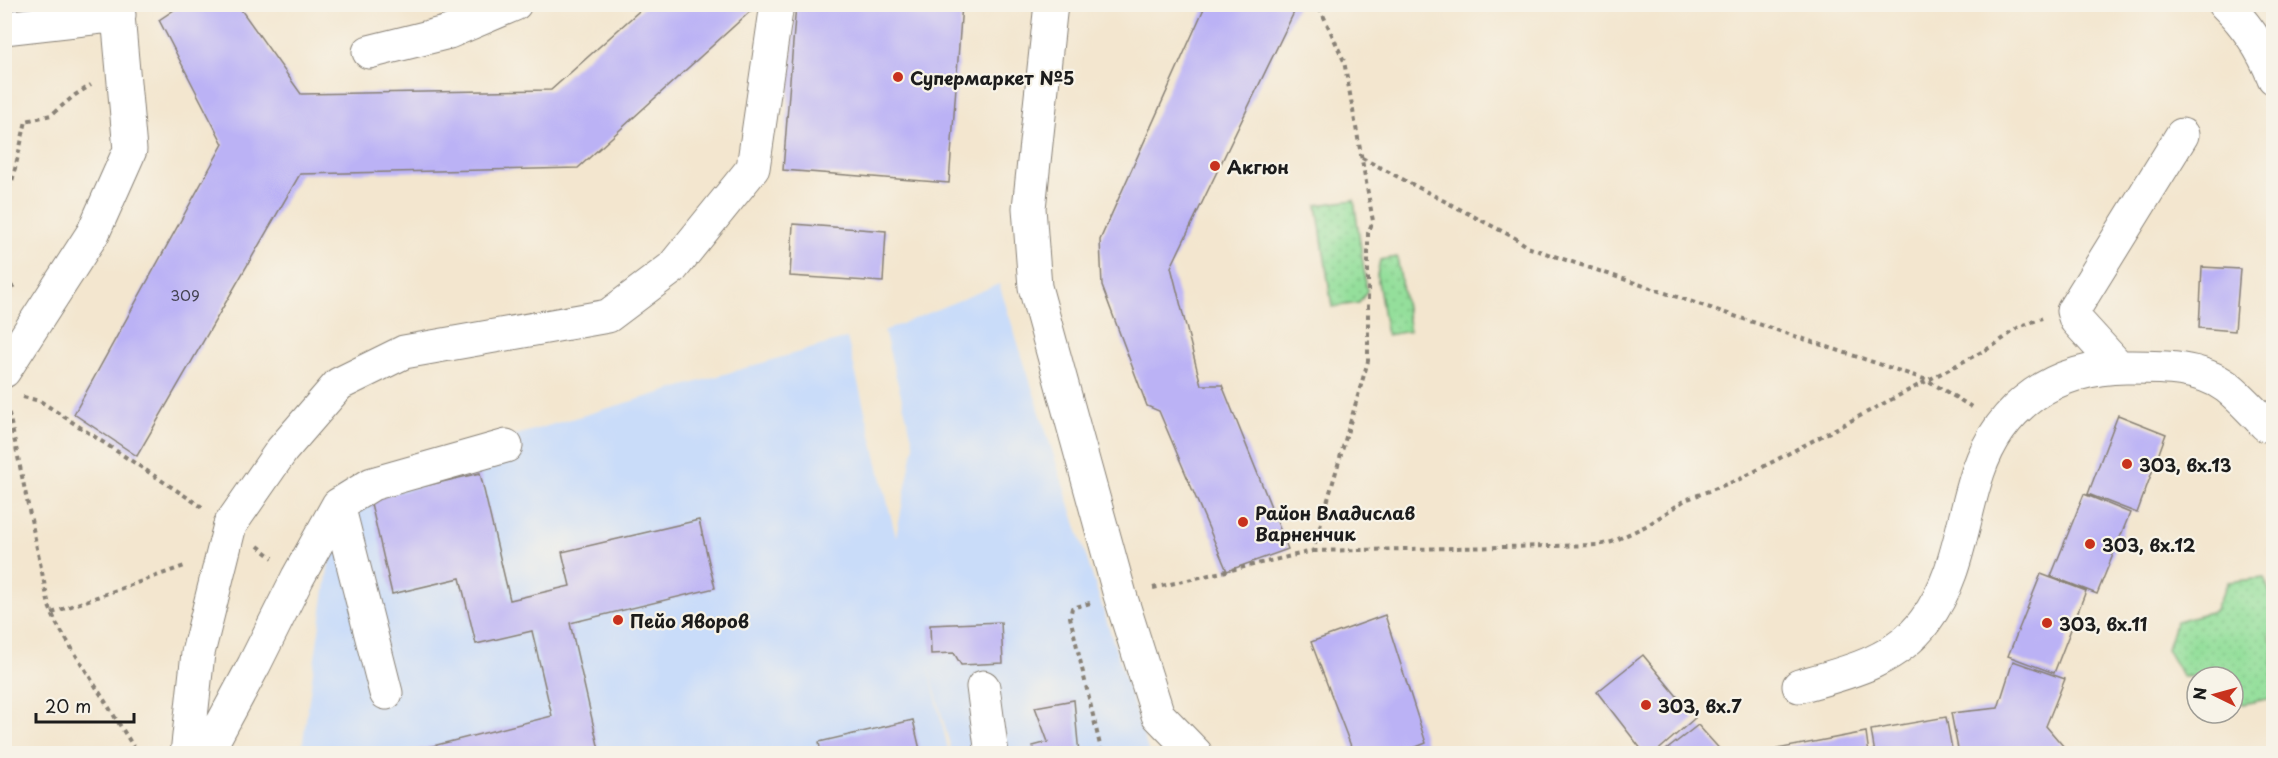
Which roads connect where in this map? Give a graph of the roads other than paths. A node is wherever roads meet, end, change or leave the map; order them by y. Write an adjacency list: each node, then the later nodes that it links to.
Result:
1 (515, 4): 8 (street)
2 (777, 4): 19 (street)
3 (1051, 4): 22 (street)
4 (2225, 4): 7 (street)
5 (118, 10): 6 (street); 12 (street)
6 (4, 28)
7 (2263, 32): 9 (street)
8 (369, 52)
9 (2274, 78)
10 (2182, 135): 11 (street)
11 (2119, 367): 13 (street); 16 (street)
12 (9, 383)
13 (2271, 428)
14 (506, 446): 15 (street)
15 (338, 505): 18 (street); 20 (street)
16 (1799, 686)
17 (983, 687): 21 (street)
18 (386, 693)
19 (187, 753)
20 (206, 753)
21 (992, 753)
22 (1196, 753)

